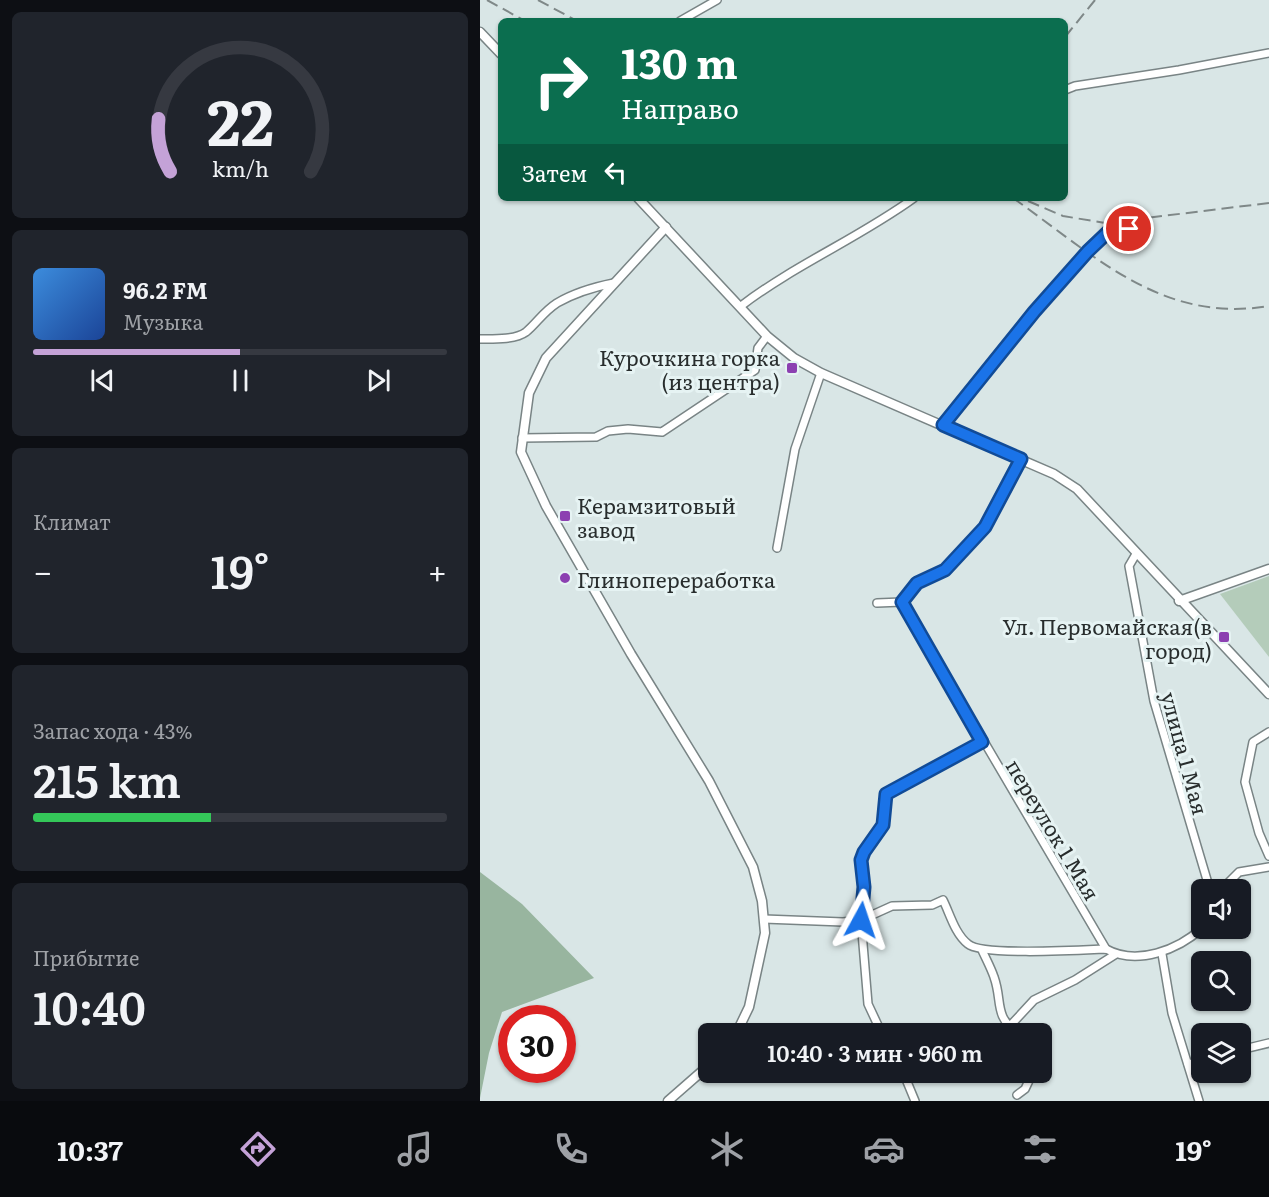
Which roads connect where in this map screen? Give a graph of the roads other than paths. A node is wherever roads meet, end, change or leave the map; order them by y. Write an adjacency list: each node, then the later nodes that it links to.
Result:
1 (717, 0): 2 (street)
2 (685, 18)
3 (480, 32): 4 (street)
4 (498, 51)
5 (1269, 53): 6 (street)
6 (1068, 89)
7 (641, 201): 10 (street)
8 (910, 201): 12 (street)
9 (1142, 227): 16 (street)
10 (666, 228): 11 (street); 12 (street)
11 (614, 283): 14 (street); 17 (street)
12 (741, 306): 13 (street)
13 (767, 336): 15 (street); 17 (street)
14 (480, 339)
15 (820, 373): 16 (street); 19 (street)
16 (943, 425): 18 (street)
17 (522, 438): 32 (street)
18 (1021, 459): 20 (street); 23 (street)
19 (777, 548)
20 (1136, 554): 22 (street); 30 (street, улица 1 Мая)
21 (1269, 569): 22 (street)
22 (1179, 601): 25 (street)
23 (902, 602): 24 (street); 27 (street, переулок 1 Мая)
24 (877, 603)
25 (1269, 694)
26 (1269, 732): 28 (street)
27 (982, 742): 33 (street); 35 (street, переулок 1 Мая)
28 (1269, 856)
29 (1269, 867): 31 (street)
30 (1207, 879)
31 (1232, 879)
32 (764, 920): 33 (street); 39 (street)
33 (861, 920): 36 (street); 40 (street)
34 (1191, 935): 38 (street)
35 (1106, 949): 36 (street); 37 (street)
36 (982, 950): 41 (street)
37 (1116, 954): 38 (street); 42 (street)
38 (1162, 954): 46 (street)
39 (741, 1023)
40 (877, 1023)
41 (1006, 1023)
42 (1013, 1023)
43 (1269, 1043): 44 (street)
44 (1251, 1047)
45 (1191, 1063): 46 (street)
46 (1188, 1064): 53 (street)
47 (698, 1075): 51 (street)
48 (908, 1083): 52 (street)
49 (1028, 1083): 50 (street)
50 (1017, 1095)
51 (668, 1101)
52 (915, 1101)
53 (1199, 1101)

